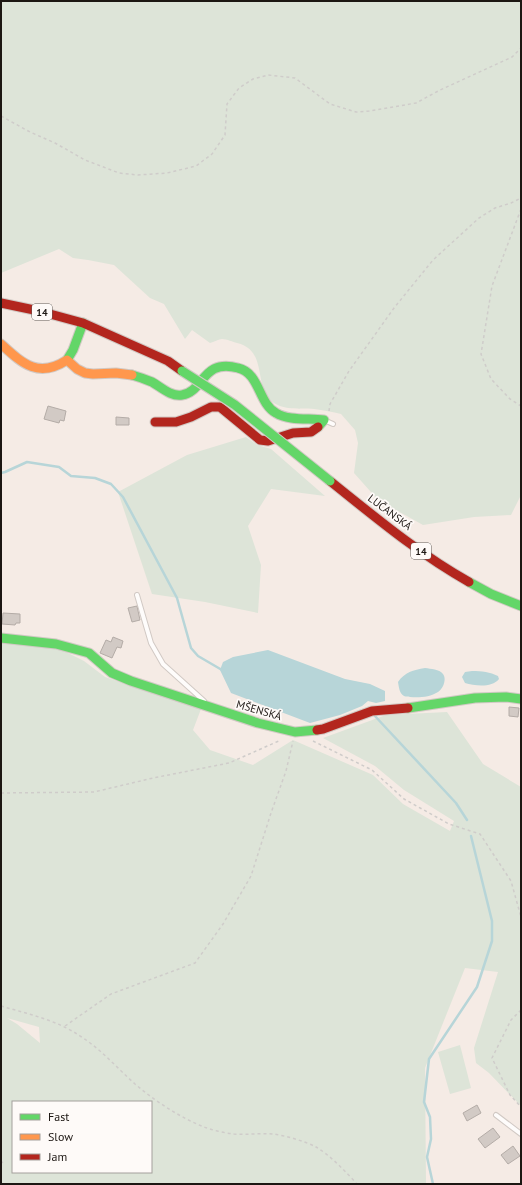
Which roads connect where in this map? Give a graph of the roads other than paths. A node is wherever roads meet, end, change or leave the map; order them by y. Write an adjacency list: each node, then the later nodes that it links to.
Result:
1 (1, 302): 2 (street, 14)
2 (83, 323): 4 (street); 9 (street, LUČANSKÁ / 14, bridge)
3 (1, 344): 4 (street)
4 (66, 360): 5 (street)
5 (324, 420): 6 (street); 7 (lane)
6 (155, 422)
7 (333, 424)
8 (137, 595): 12 (lane)
9 (521, 606)
10 (1, 638): 12 (street, MŠENSKÁ)
11 (521, 699): 12 (street, MŠENSKÁ)
12 (210, 708)
13 (496, 1115): 14 (lane)
14 (521, 1134)

